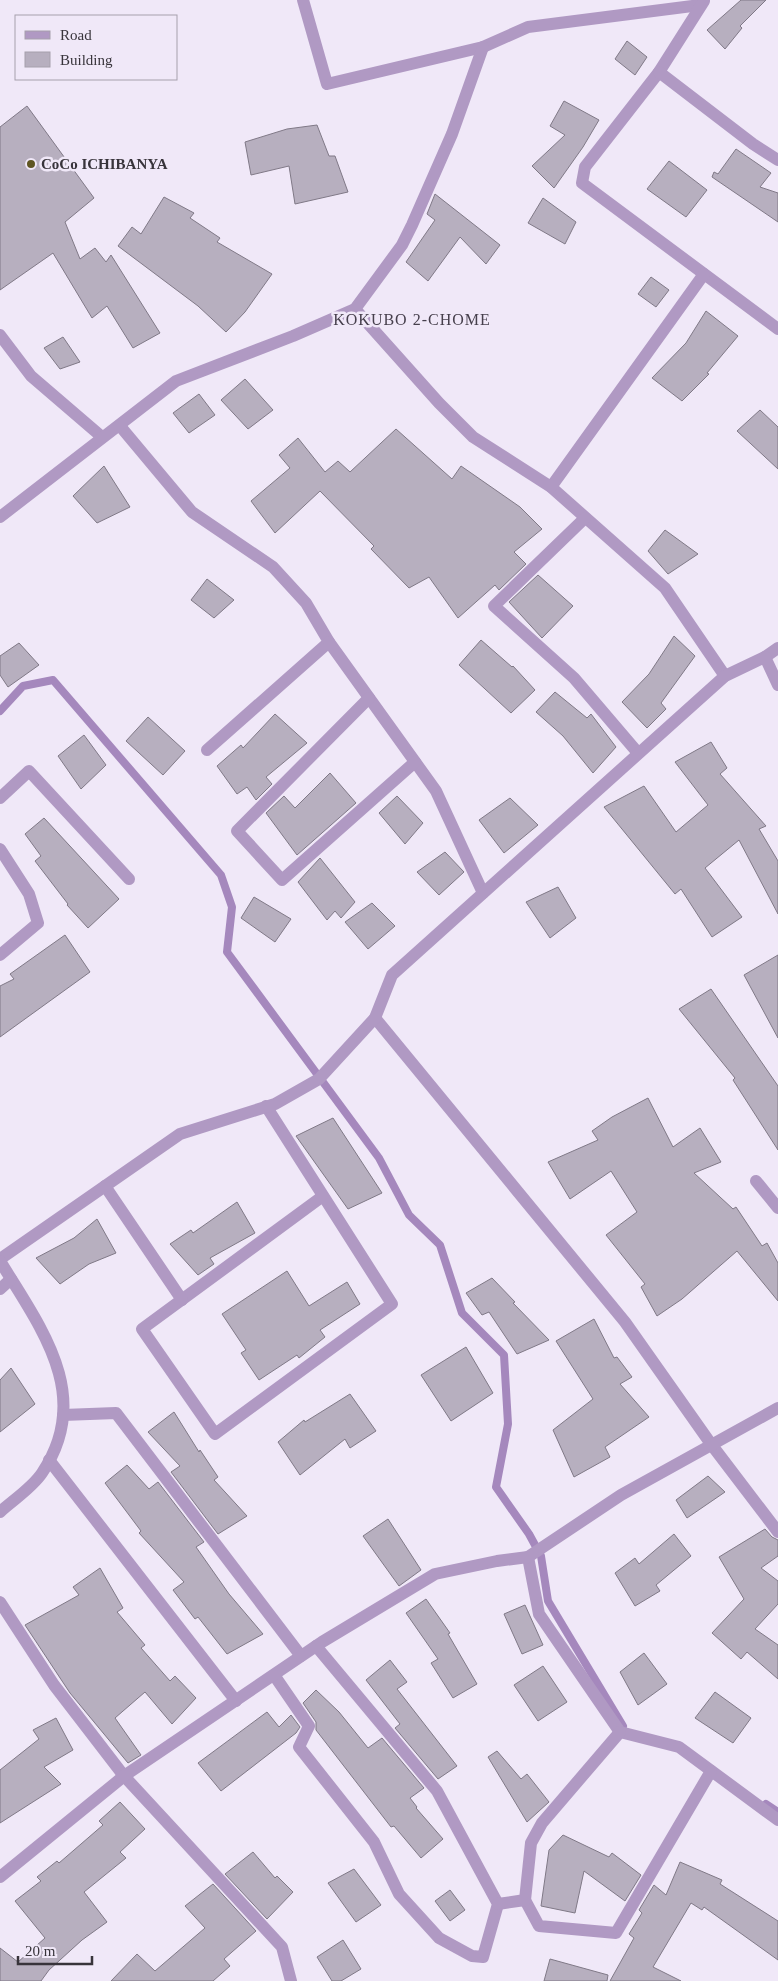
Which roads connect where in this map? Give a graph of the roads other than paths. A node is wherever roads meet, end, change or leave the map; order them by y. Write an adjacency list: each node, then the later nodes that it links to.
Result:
1 (303, 0): 3 (street)
2 (702, 2): 3 (street); 4 (street)
3 (483, 47): 7 (street)
4 (659, 72): 5 (street); 6 (street)
5 (778, 160)
6 (704, 274): 8 (street); 12 (street)
7 (355, 309): 10 (street); 12 (street)
8 (778, 329)
9 (0, 335): 11 (street)
10 (120, 426): 11 (street); 15 (street)
11 (102, 437): 13 (street)
12 (551, 487): 14 (street)
13 (0, 517)
14 (585, 518): 18 (street); 22 (street)
15 (329, 642): 20 (street); 21 (street)
16 (778, 648): 17 (street)
17 (765, 657): 18 (street); 19 (street)
18 (725, 676): 22 (street)
19 (778, 685)
20 (368, 698): 23 (street); 23 (street)
21 (207, 750)
22 (638, 753): 27 (street)
23 (415, 762): 27 (street)
24 (0, 798): 26 (street)
25 (0, 849): 28 (street)
26 (129, 879)
27 (483, 893): 29 (street)
28 (0, 955)
29 (375, 1018): 30 (street); 41 (street)
30 (266, 1106): 32 (street); 33 (street)
31 (756, 1181): 34 (street)
32 (106, 1186): 35 (street); 38 (street)
33 (323, 1196): 38 (street); 38 (street)
34 (778, 1208)
35 (0, 1260): 36 (street)
36 (11, 1279): 37 (street); 40 (street)
37 (0, 1289)
38 (182, 1300)
39 (778, 1408): 41 (street)
40 (63, 1415): 42 (street); 48 (street)
41 (711, 1444): 44 (street); 45 (street)
42 (49, 1460): 43 (street); 50 (street)
43 (0, 1512)
44 (778, 1532)
45 (529, 1556): 47 (street); 51 (street)
46 (0, 1602): 53 (street)
47 (316, 1646): 48 (street); 57 (street)
48 (302, 1656): 49 (street)
49 (274, 1675): 50 (street); 57 (street)
50 (236, 1701): 53 (street)
51 (620, 1732): 52 (street); 56 (street)
52 (711, 1771): 54 (street); 56 (street)
53 (124, 1776): 55 (street); 58 (street)
54 (778, 1820)
55 (0, 1877)
56 (525, 1900): 57 (street)
57 (498, 1904)
58 (291, 1981)

